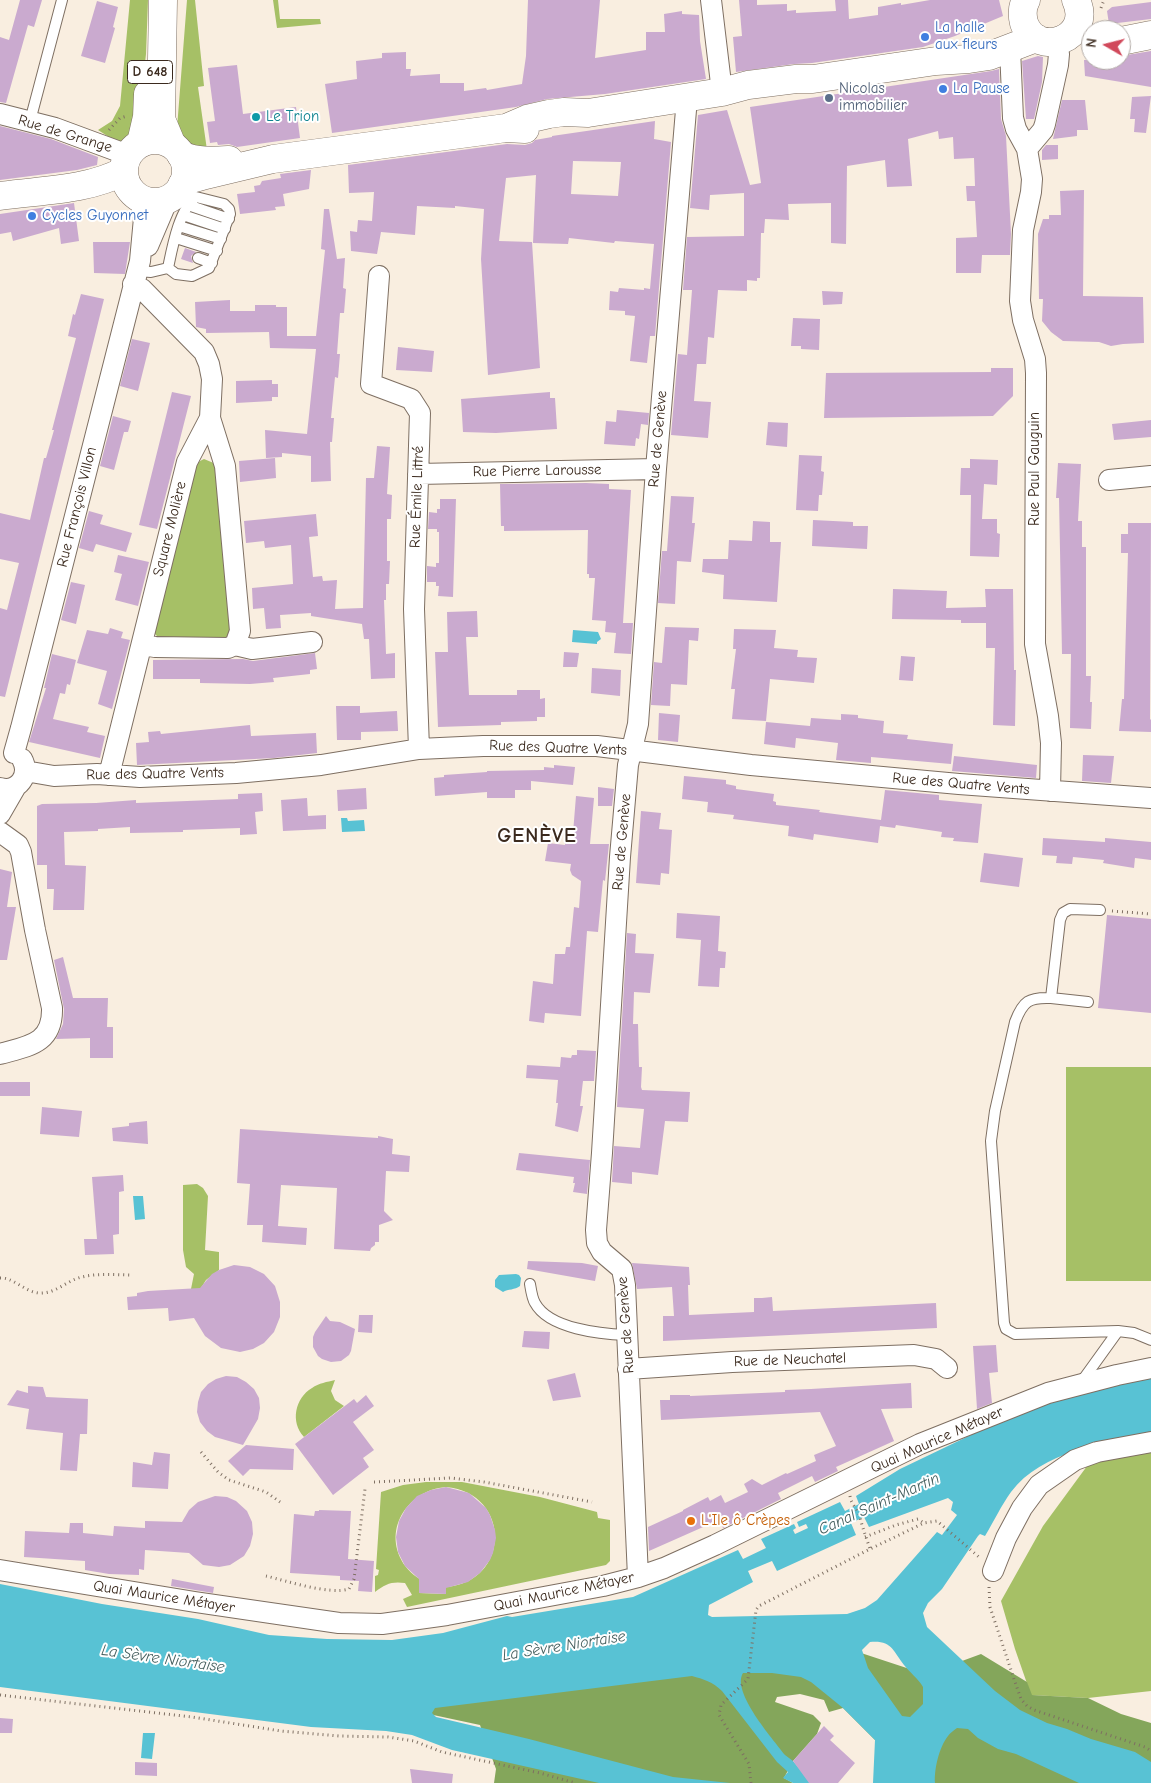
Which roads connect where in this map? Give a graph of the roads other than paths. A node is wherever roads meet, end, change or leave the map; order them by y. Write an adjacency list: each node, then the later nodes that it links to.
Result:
1 (62, 0): 12 (lane)
2 (154, 0): 16 (main road, D 648)
3 (163, 0): 13 (main road)
4 (710, 2): 9 (street)
5 (1024, 6): 6 (main road); 8 (main road)
6 (1071, 30): 7 (main road); 14 (street)
7 (1010, 49): 8 (main road); 14 (street, Rue Paul Gauguin)
8 (936, 61): 9 (main road)
9 (722, 92): 10 (main road)
10 (686, 109): 15 (main road); 31 (street, Rue de Genève)
11 (0, 114): 12 (street, Rue de Grange)
12 (30, 121): 16 (street, Rue de Grange)
13 (176, 149): 15 (main road); 16 (main road); 18 (main road)
14 (1027, 150): 43 (street, Rue Paul Gauguin)
15 (273, 160): 18 (main road)
16 (133, 172): 17 (main road); 18 (main road); 28 (street, Rue François Villon)
17 (0, 196)
18 (180, 201): 19 (lane); 20 (lane); 20 (lane); 28 (street, Rue François Villon)
19 (179, 226): 20 (lane); 21 (lane)
20 (223, 234): 23 (lane)
21 (176, 238): 22 (lane); 23 (lane)
22 (172, 250): 24 (lane); 27 (lane)
23 (217, 251): 26 (lane)
24 (183, 253)
25 (198, 258): 26 (lane)
26 (212, 263): 27 (lane)
27 (168, 268): 28 (lane)
28 (137, 272): 30 (street, Square Molière); 40 (street, Rue François Villon)
29 (379, 276): 32 (street, Rue Émile Littré)
30 (210, 418): 36 (street, Square Molière); 37 (street, Square Molière)
31 (656, 469): 32 (street, Rue Pierre Larousse); 39 (street, Rue de Genève)
32 (418, 474): 38 (street, Rue Émile Littré)
33 (1151, 476): 34 (street)
34 (1108, 480)
35 (312, 642): 37 (street)
36 (142, 645): 37 (street); 41 (street, Square Molière)
37 (235, 646)
38 (419, 749): 39 (street, Rue des Quatre Vents); 41 (street, Rue des Quatre Vents)
39 (632, 750): 43 (street, Rue des Quatre Vents); 53 (street, Rue de Genève)
40 (7, 752): 42 (street)
41 (108, 776): 42 (street, Rue des Quatre Vents)
42 (13, 782): 45 (street)
43 (1050, 791): 44 (street, Rue des Quatre Vents)
44 (1151, 798)
45 (0, 814)
46 (0, 832): 50 (street)
47 (1100, 910): 48 (lane)
48 (1051, 998): 49 (lane); 52 (lane)
49 (1088, 1002)
50 (0, 1054)
51 (530, 1284): 53 (lane)
52 (1118, 1331): 54 (lane); 58 (lane)
53 (627, 1336): 57 (street, Rue de Genève)
54 (1151, 1340)
55 (947, 1368): 57 (street, Rue de Neuchatel)
56 (1151, 1368): 58 (street, Quai Maurice Métayer)
57 (628, 1370): 62 (street, Rue de Genève)
58 (1080, 1384): 62 (street, Quai Maurice Métayer)
59 (1151, 1442): 61 (street)
60 (0, 1570): 62 (street, Quai Maurice Métayer)
61 (993, 1571)
62 (638, 1577)

